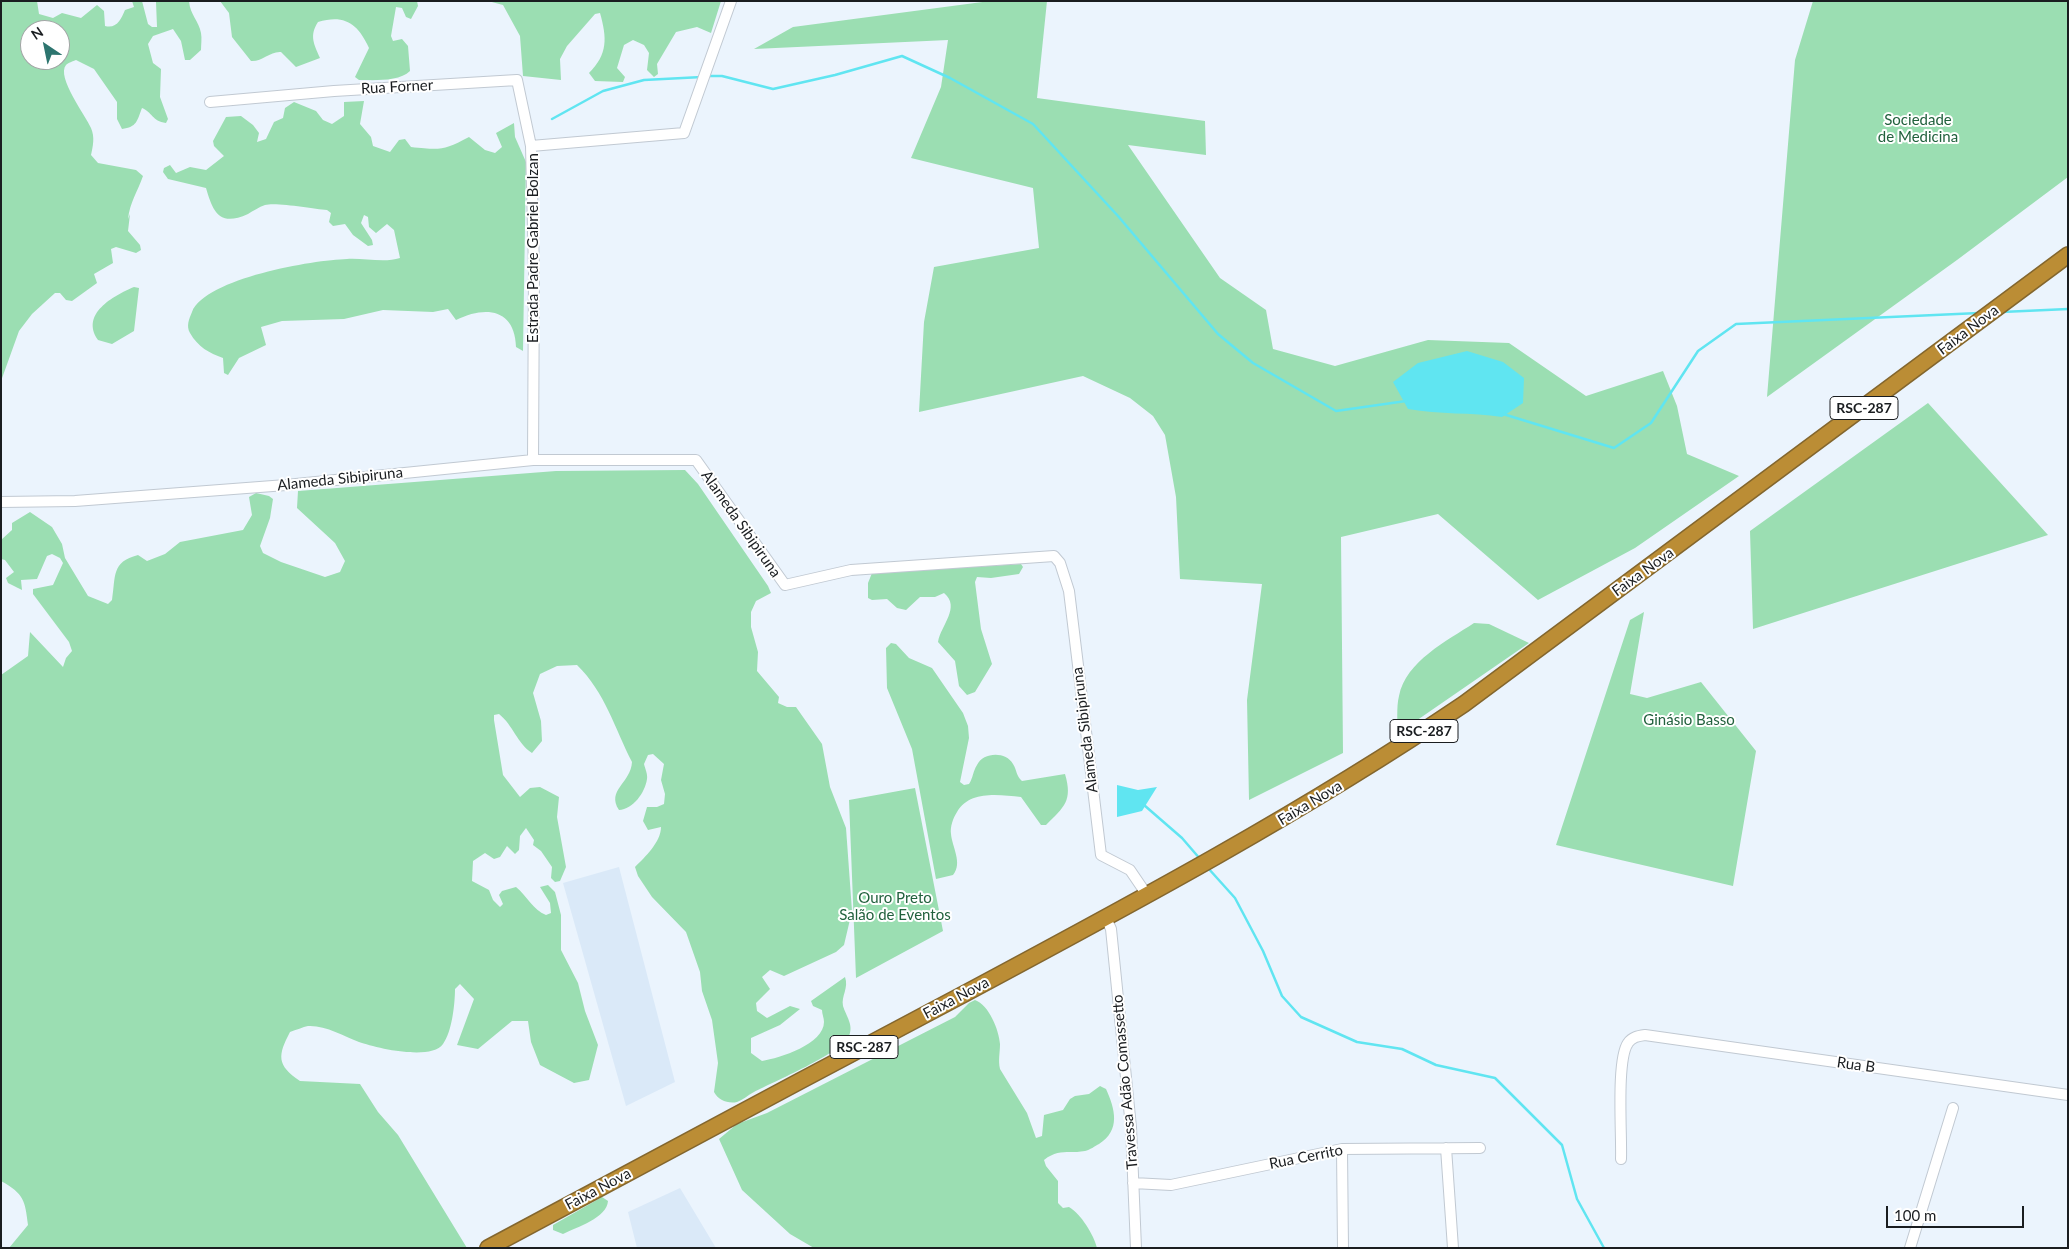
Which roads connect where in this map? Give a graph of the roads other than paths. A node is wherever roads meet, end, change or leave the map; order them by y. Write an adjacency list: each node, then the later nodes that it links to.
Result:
1 (731, 1): 3 (street, Estrada Padre Gabriel Bolzan)
2 (210, 102): 3 (street, Rua Forner)
3 (531, 146): 5 (street, Estrada Padre Gabriel Bolzan)
4 (2068, 255): 7 (highway, Faixa Nova / RSC-287)
5 (533, 460): 6 (street, Alameda Sibipiruna); 7 (street, Alameda Sibipiruna)
6 (1, 502)
7 (1146, 895): 8 (highway, Faixa Nova / RSC-287)
8 (1106, 918): 15 (street, Travessa Adão Comassetto); 16 (highway, Faixa Nova / RSC-287)
9 (2068, 1095): 14 (street, Rua B)
10 (1953, 1108): 20 (street)
11 (1446, 1148): 12 (street, Rua Cerrito); 13 (street, Rua Cerrito); 19 (street)
12 (1480, 1148)
13 (1342, 1149): 15 (street, Rua Cerrito); 18 (street)
14 (1621, 1159)
15 (1134, 1183): 17 (street, Travessa Adão Comassetto)
16 (488, 1248)
17 (1136, 1248)
18 (1342, 1248)
19 (1453, 1248)
20 (1910, 1248)

